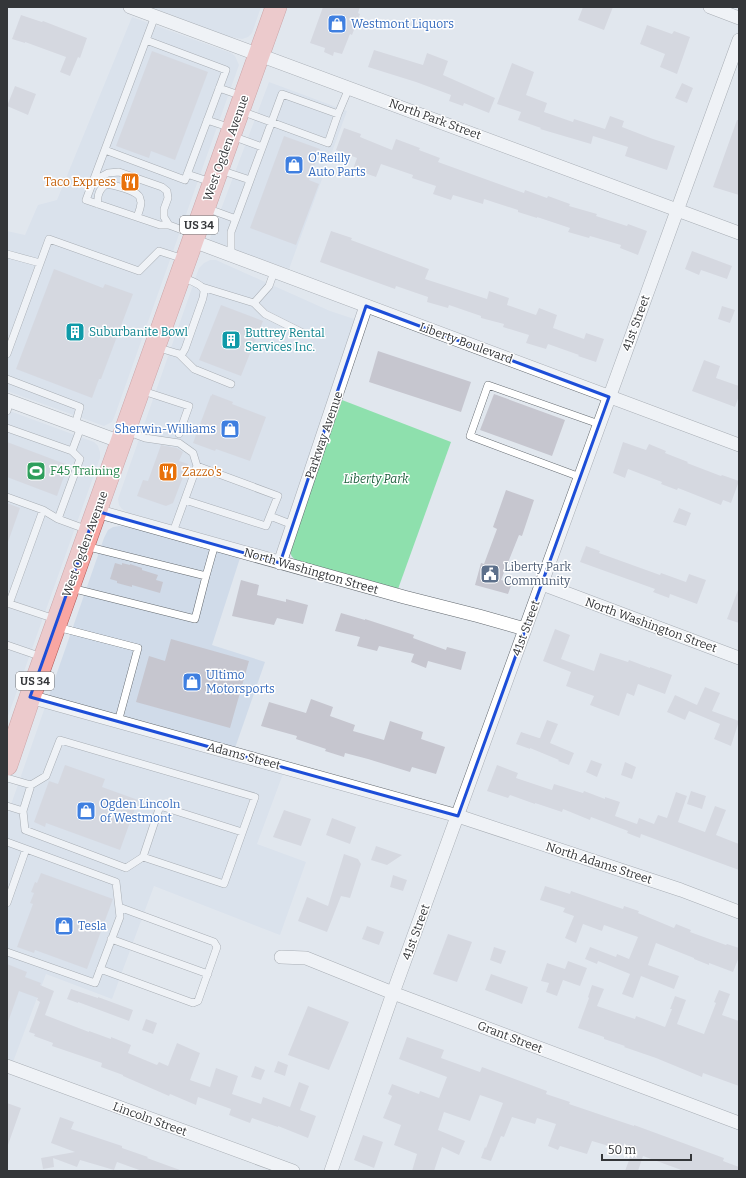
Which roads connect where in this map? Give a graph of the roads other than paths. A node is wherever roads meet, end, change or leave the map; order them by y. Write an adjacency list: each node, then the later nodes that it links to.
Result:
1 (130, 7): 4 (street, North Park Street)
2 (276, 7): 8 (main road, West Ogden Avenue / US 34)
3 (710, 7): 5 (street)
4 (155, 16): 6 (lane); 8 (street, North Park Street)
5 (739, 18)
6 (146, 40): 9 (lane); 16 (lane)
7 (739, 40): 23 (street, 41st Street)
8 (259, 55): 10 (street, North Park Street); 12 (main road, West Ogden Avenue / US 34)
9 (219, 88): 12 (lane); 13 (lane)
10 (349, 88): 11 (lane); 23 (street, North Park Street)
11 (338, 114): 14 (lane); 14 (lane)
12 (237, 118): 13 (lane); 14 (lane); 15 (lane); 18 (main road, West Ogden Avenue / US 34)
13 (207, 120): 17 (lane)
14 (271, 122): 15 (lane)
15 (262, 147): 19 (lane)
16 (105, 150): 17 (lane); 20 (lane)
17 (187, 174): 18 (lane)
18 (216, 176): 19 (lane); 22 (main road, West Ogden Avenue / US 34)
19 (250, 180): 25 (lane)
20 (93, 181): 21 (lane); 26 (lane)
21 (98, 204): 24 (lane); 24 (lane)
22 (205, 208): 25 (lane); 28 (main road, West Ogden Avenue / US 34)
23 (677, 209): 27 (street, North Park Street); 43 (street, 41st Street)
24 (137, 217): 26 (lane)
25 (236, 219): 30 (lane)
26 (169, 225): 28 (lane)
27 (739, 233)
28 (189, 253): 30 (street, Liberty Boulevard); 31 (lane); 33 (lane); 37 (main road, West Ogden Avenue / US 34)
29 (7, 254): 31 (lane)
30 (231, 256): 32 (street, Liberty Boulevard)
31 (40, 263): 38 (lane)
32 (274, 272): 34 (lane); 35 (street, Liberty Boulevard)
33 (202, 287): 34 (lane); 39 (lane)
34 (254, 303): 36 (lane)
35 (366, 306): 43 (street, Liberty Boulevard); 60 (street, Parkway Avenue)
36 (305, 334)
37 (156, 347): 39 (lane); 42 (main road, West Ogden Avenue / US 34)
38 (7, 354)
39 (179, 354): 41 (lane)
40 (7, 379): 46 (lane)
41 (231, 384)
42 (140, 390): 48 (lane); 49 (main road, West Ogden Avenue / US 34)
43 (609, 397): 45 (street, 41st Street); 50 (street, Liberty Boulevard)
44 (8, 404): 46 (street)
45 (600, 424): 53 (street, 41st Street); 53 (lane)
46 (78, 426): 49 (street); 51 (lane)
47 (7, 428): 51 (lane)
48 (178, 434)
49 (123, 436): 52 (lane); 57 (main road, West Ogden Avenue / US 34)
50 (739, 445)
51 (72, 451): 59 (lane)
52 (197, 466): 55 (lane); 58 (lane)
53 (580, 477): 66 (street, 41st Street)
54 (7, 497): 56 (lane)
55 (185, 500): 58 (lane); 61 (lane)
56 (43, 510): 59 (lane); 68 (lane)
57 (96, 511): 61 (street, North Washington Street); 62 (main road, West Ogden Avenue / US 34)
58 (270, 516): 60 (lane)
59 (58, 519): 62 (lane)
60 (293, 524): 64 (street, Parkway Avenue)
61 (173, 532): 63 (street, North Washington Street)
62 (87, 538): 65 (lane); 67 (main road, West Ogden Avenue / US 34)
63 (215, 544): 64 (street, North Washington Street); 65 (lane)
64 (280, 563): 70 (street, North Washington Street)
65 (206, 576): 67 (lane)
66 (542, 584): 70 (street, 41st Street); 73 (street, North Washington Street)
67 (69, 588): 69 (main road, West Ogden Avenue / US 34)
68 (8, 603): 69 (lane)
69 (56, 623): 72 (main road, West Ogden Avenue / US 34); 75 (lane)
70 (526, 629): 81 (street, 41st Street)
71 (7, 645): 72 (lane)
72 (44, 658): 74 (main road, West Ogden Avenue / US 34)
73 (739, 658)
74 (30, 697): 75 (street, Adams Street); 76 (main road, West Ogden Avenue / US 34)
75 (118, 722): 81 (street, Adams Street)
76 (7, 765)
77 (7, 778): 78 (lane)
78 (32, 786): 80 (lane); 82 (lane)
79 (7, 806): 80 (lane)
80 (23, 811): 85 (lane)
81 (458, 816): 88 (street, North Adams Street); 94 (street, 41st Street)
82 (242, 832): 85 (lane); 85 (lane)
83 (7, 842): 84 (lane)
84 (26, 849): 86 (lane); 87 (lane)
85 (144, 857)
86 (7, 903)
87 (119, 907): 89 (lane); 93 (lane)
88 (739, 912)
89 (111, 939): 92 (lane); 93 (lane)
90 (7, 952): 92 (lane)
91 (281, 957): 94 (street, Grant Street)
92 (100, 969): 93 (lane)
93 (208, 974)
94 (393, 993): 96 (street, Grant Street); 98 (street, 41st Street)
95 (7, 1066): 97 (street, Lincoln Street)
96 (739, 1124)
97 (294, 1171)
98 (331, 1171)

